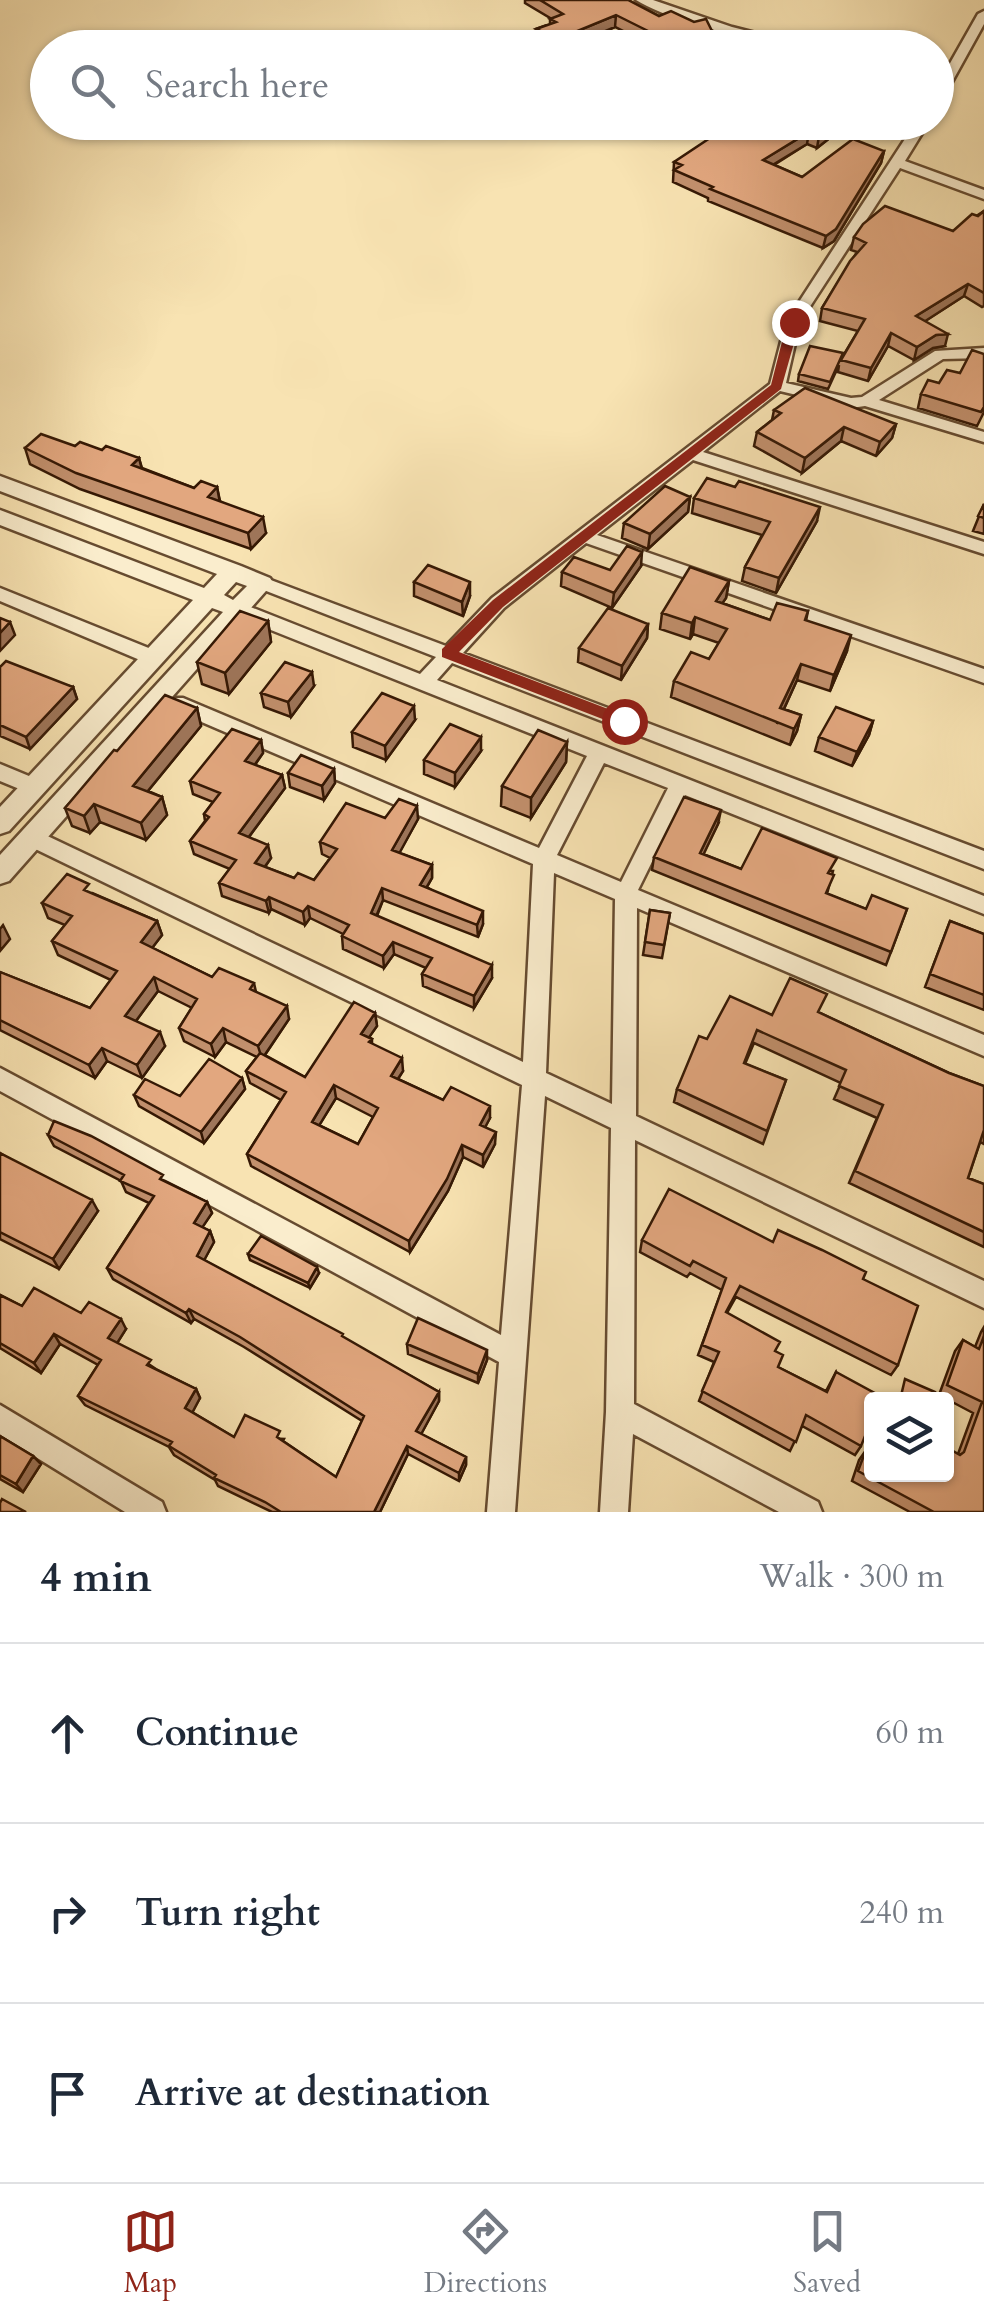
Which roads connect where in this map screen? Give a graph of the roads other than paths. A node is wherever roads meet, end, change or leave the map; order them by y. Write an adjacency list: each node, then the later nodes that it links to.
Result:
1 (642, 0): 3 (street)
2 (984, 14): 4 (street)
3 (729, 30)
4 (954, 66)
5 (912, 140): 6 (street)
6 (899, 162): 7 (street); 9 (street)
7 (984, 195)
8 (984, 353): 10 (street)
9 (777, 386): 10 (street); 12 (street)
10 (866, 401): 11 (street)
11 (984, 438)
12 (694, 454): 15 (street); 16 (street)
13 (0, 483): 17 (street)
14 (0, 516): 20 (street)
15 (586, 537): 22 (street); 24 (street)
16 (984, 548)
17 (233, 572): 18 (street); 20 (street)
18 (262, 582): 21 (street); 22 (street)
19 (0, 594): 23 (street)
20 (209, 599): 21 (street); 23 (street)
21 (237, 609): 25 (street); 26 (street)
22 (448, 653): 25 (street); 34 (street)
23 (154, 658): 30 (street)
24 (984, 676)
25 (423, 683): 27 (street)
26 (160, 696): 32 (street); 33 (street)
27 (599, 753): 29 (street); 33 (street)
28 (0, 772): 30 (street)
29 (680, 785): 36 (street); 37 (street)
30 (34, 787): 31 (street)
31 (0, 824)
32 (32, 838): 35 (street); 40 (street)
33 (544, 859): 36 (street); 40 (street)
34 (984, 860)
35 (0, 873)
36 (626, 893): 38 (street); 41 (street)
37 (984, 905)
38 (984, 1046)
39 (0, 1079): 43 (street)
40 (534, 1079): 41 (street); 43 (street)
41 (622, 1121): 42 (street); 44 (street)
42 (984, 1295)
43 (514, 1356): 47 (street)
44 (620, 1412): 48 (street); 49 (street)
45 (0, 1419): 46 (street)
46 (152, 1512)
47 (500, 1512)
48 (614, 1512)
49 (808, 1512)

